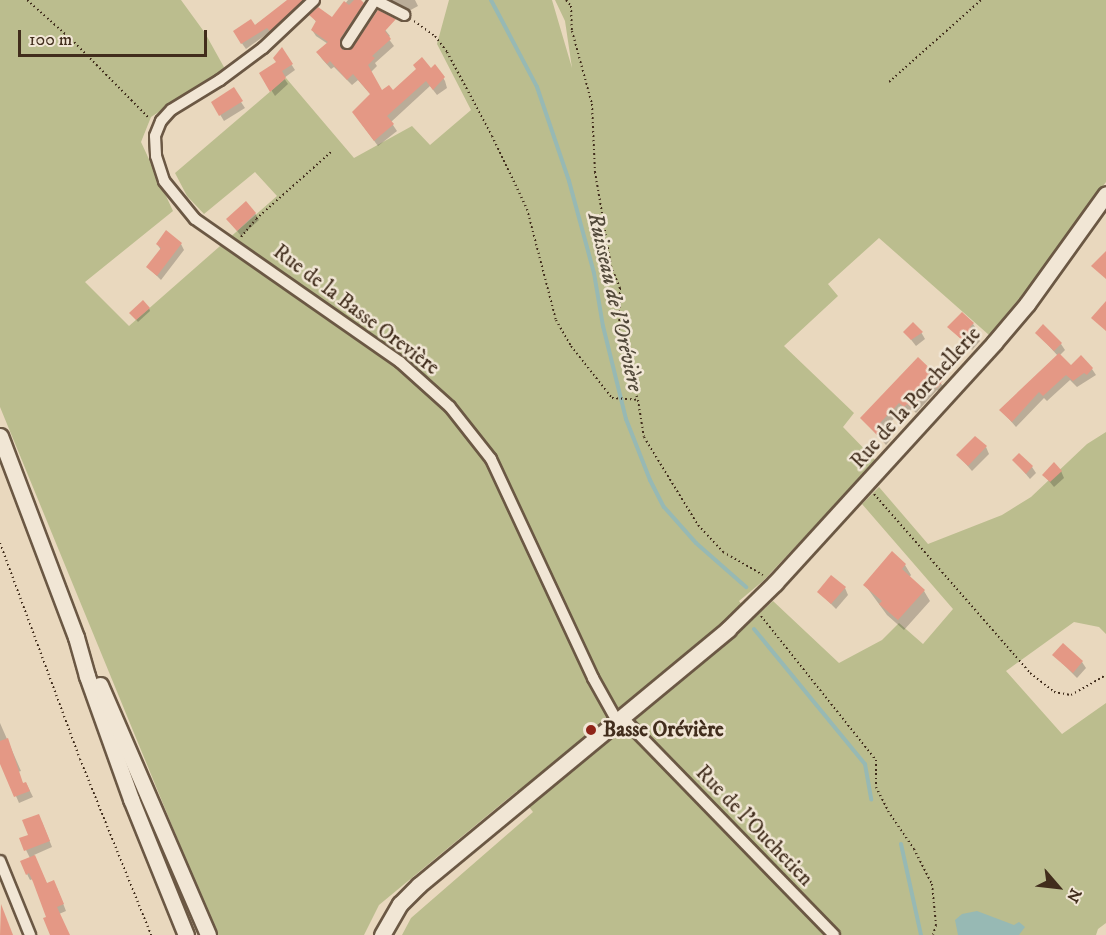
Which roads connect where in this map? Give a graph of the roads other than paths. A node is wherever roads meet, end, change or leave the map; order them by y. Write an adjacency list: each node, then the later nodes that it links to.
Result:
1 (314, 0): 9 (street, Rue de la Basse Orevière)
2 (375, 0): 3 (street); 4 (street)
3 (404, 15)
4 (347, 43)
5 (1106, 194): 9 (street, Rue de la Porchellerie)
6 (0, 436): 7 (street)
7 (4, 449): 8 (street)
8 (76, 637): 12 (street); 13 (street)
9 (619, 719): 14 (street, Rue de la Porchellerie); 15 (street, Rue de l'Ouchetien)
10 (0, 861): 11 (street)
11 (30, 935)
12 (186, 935)
13 (208, 935)
14 (382, 935)
15 (834, 935)

